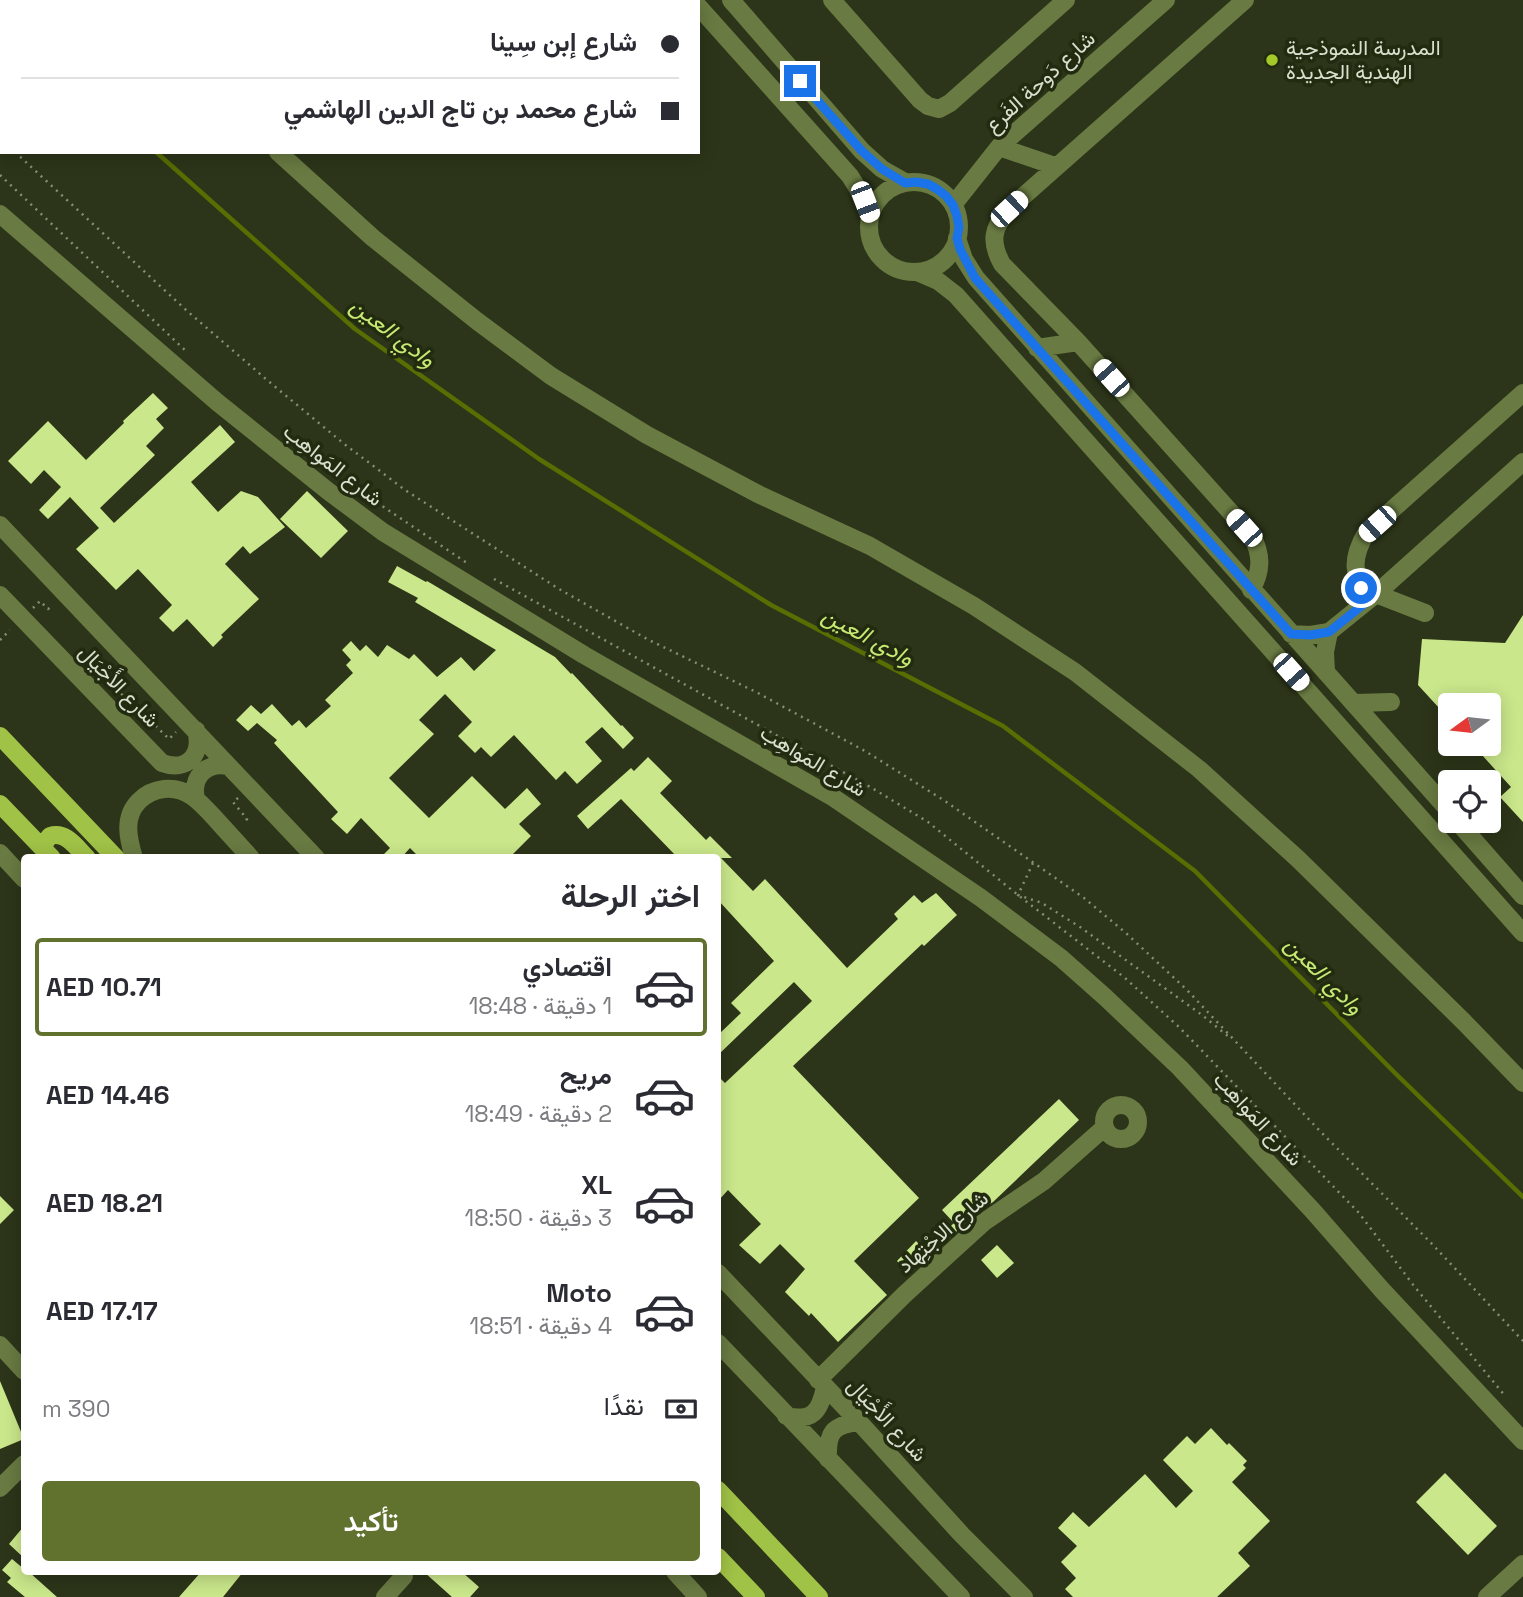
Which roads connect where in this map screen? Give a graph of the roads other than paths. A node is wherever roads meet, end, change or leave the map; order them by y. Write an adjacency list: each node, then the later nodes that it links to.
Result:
1 (731, 0): 10 (street)
2 (832, 0): 3 (street)
3 (1066, 0)
4 (1166, 0): 7 (street, شارع دَوحة الفَرع)
5 (1245, 0): 9 (street)
6 (700, 7): 13 (street)
7 (999, 147): 9 (street); 11 (street, شارع دَوحة الفَرع)
8 (280, 154): 47 (street)
9 (1055, 166): 16 (street)
10 (905, 183): 11 (street); 13 (street)
11 (953, 205): 14 (street)
12 (0, 214): 56 (street, شارع المَواهِب)
13 (870, 216): 15 (street)
14 (957, 238): 15 (street); 17 (street)
15 (917, 272): 46 (street)
16 (1078, 342): 17 (street); 21 (street)
17 (1037, 348): 21 (street)
18 (1523, 393): 23 (street)
19 (1523, 462): 23 (street)
20 (0, 525): 30 (street, شارع الأَجْيَال)
21 (1251, 590): 26 (street)
22 (0, 595): 30 (street, شارع الأَجْيَال)
23 (1373, 597): 24 (street); 25 (street)
24 (1424, 613)
25 (1329, 632): 26 (street); 27 (street)
26 (1291, 634): 27 (street)
27 (1326, 672): 29 (street)
28 (1391, 702): 29 (street)
29 (1354, 704): 33 (street)
30 (191, 725): 32 (street, شارع الأَجْيَال)
31 (0, 736): 40 (main road)
32 (228, 766): 34 (street); 43 (street, شارع الأَجْيَال)
33 (1438, 798)
34 (196, 799): 41 (street); 42 (street)
35 (0, 804): 37 (main road)
36 (1468, 833): 45 (street)
37 (47, 852): 39 (main road)
38 (0, 853): 44 (street)
39 (83, 854)
40 (113, 854)
41 (133, 854)
42 (247, 854)
43 (312, 854)
44 (21, 876)
45 (1523, 896)
46 (1523, 933)
47 (1523, 1083)
48 (1105, 1127): 53 (street, شارع الاجْتِهاد)
49 (721, 1276): 53 (street, شارع الأَجْيَال)
50 (0, 1345): 52 (street)
51 (721, 1346): 54 (street)
52 (21, 1368)
53 (822, 1384): 54 (street, شارع الاجْتِهاد); 55 (street, شارع الأَجْيَال)
54 (786, 1416): 57 (street)
55 (859, 1422): 57 (street); 70 (street, شارع الأَجْيَال)
56 (1523, 1441)
57 (828, 1459): 69 (street)
58 (21, 1467): 59 (street)
59 (0, 1488)
60 (721, 1493): 68 (main road)
61 (721, 1560): 67 (main road)
62 (1523, 1564): 71 (street)
63 (679, 1575): 66 (street)
64 (404, 1576): 65 (street)
65 (385, 1597)
66 (698, 1597)
67 (756, 1597)
68 (819, 1597)
69 (961, 1597)
70 (1024, 1597)
71 (1487, 1597)

